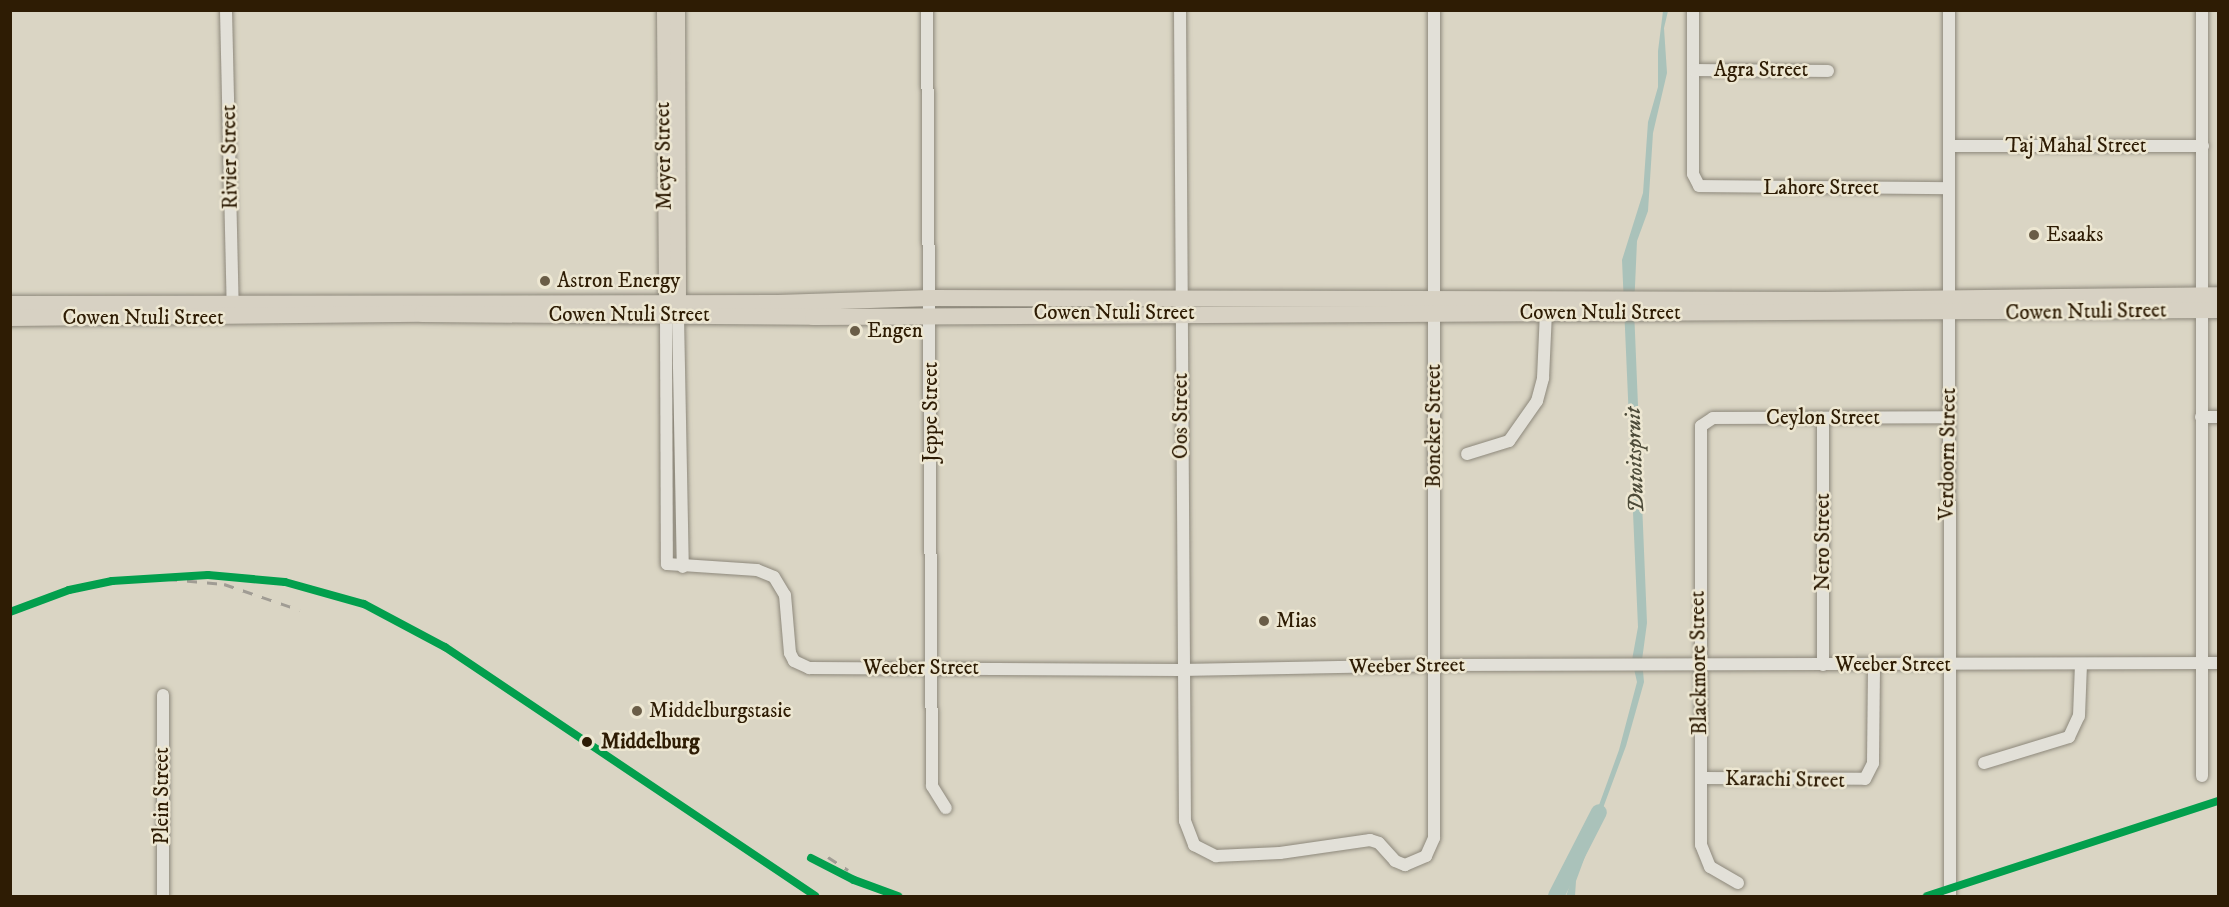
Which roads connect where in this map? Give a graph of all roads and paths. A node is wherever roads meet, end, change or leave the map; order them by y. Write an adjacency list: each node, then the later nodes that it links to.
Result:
1 (226, 10): 25 (street, Rivier Street)
2 (664, 10): 23 (main road, Meyer Street)
3 (677, 10): 23 (main road)
4 (927, 10): 20 (street, Jeppe Street)
5 (1180, 10): 21 (street, Oos Street)
6 (1434, 10): 18 (street, Boncker Street)
7 (1693, 10): 10 (street)
8 (1949, 10): 12 (street, Verdoorn Street)
9 (2202, 10): 13 (street)
10 (1694, 70): 11 (street, Agra Street); 14 (street, Lahore Street)
11 (1828, 71)
12 (1950, 146): 13 (street, Taj Mahal Street); 14 (street, Verdoorn Street)
13 (2203, 146): 16 (street)
14 (1949, 188): 22 (street, Verdoorn Street)
15 (2218, 295): 16 (highway, Cowen Ntuli Street)
16 (2201, 303): 22 (highway, Cowen Ntuli Street); 24 (highway, Cowen Ntuli Street); 29 (street)
17 (10, 304): 25 (highway, Cowen Ntuli Street)
18 (1434, 305): 19 (highway, Cowen Ntuli Street); 21 (highway, Cowen Ntuli Street); 26 (highway, Cowen Ntuli Street); 40 (street, Boncker Street)
19 (1614, 305): 22 (highway, Cowen Ntuli Street); 26 (highway, Cowen Ntuli Street)
20 (931, 306): 21 (highway, Cowen Ntuli Street); 23 (highway, Cowen Ntuli Street); 44 (street, Jeppe Street)
21 (1181, 306): 45 (street, Oos Street)
22 (1948, 306): 28 (street, Verdoorn Street)
23 (672, 309): 25 (highway, Cowen Ntuli Street); 34 (street, Meyer Street); 35 (street, Meyer Street)
24 (2218, 310)
25 (233, 311): 27 (highway, Cowen Ntuli Street)
26 (1546, 313): 33 (street)
27 (10, 318)
28 (1948, 417): 31 (street, Ceylon Street); 43 (street, Verdoorn Street)
29 (2202, 417): 30 (street); 36 (street)
30 (2218, 417)
31 (1823, 418): 32 (street, Ceylon Street); 42 (street, Nero Street)
32 (1701, 426): 41 (street, Blackmore Street)
33 (1467, 454)
34 (667, 564): 35 (street, Weeber Street)
35 (683, 567): 44 (street, Weeber Street)
36 (2201, 663): 37 (street, Weeber Street); 39 (street, Weeber Street); 48 (street)
37 (2218, 663)
38 (1874, 664): 42 (street, Weeber Street); 43 (street, Weeber Street); 49 (street, Karachi Street)
39 (2081, 664): 43 (street, Weeber Street); 47 (street)
40 (1434, 665): 41 (street, Weeber Street); 45 (street, Weeber Street); 51 (street, Boncker Street)
41 (1698, 665): 42 (street, Weeber Street); 49 (street, Blackmore Street)
42 (1823, 665)
43 (1950, 666): 54 (street, Verdoorn Street)
44 (930, 667): 45 (street, Weeber Street); 50 (street, Jeppe Street)
45 (1181, 670): 51 (street, Oos Street)
46 (163, 695): 53 (street, Plein Street)
47 (1984, 763)
48 (2202, 776)
49 (1701, 778): 52 (street, Blackmore Street)
50 (946, 808)
51 (1185, 820)
52 (1738, 883)
53 (163, 897)
54 (1950, 897)

